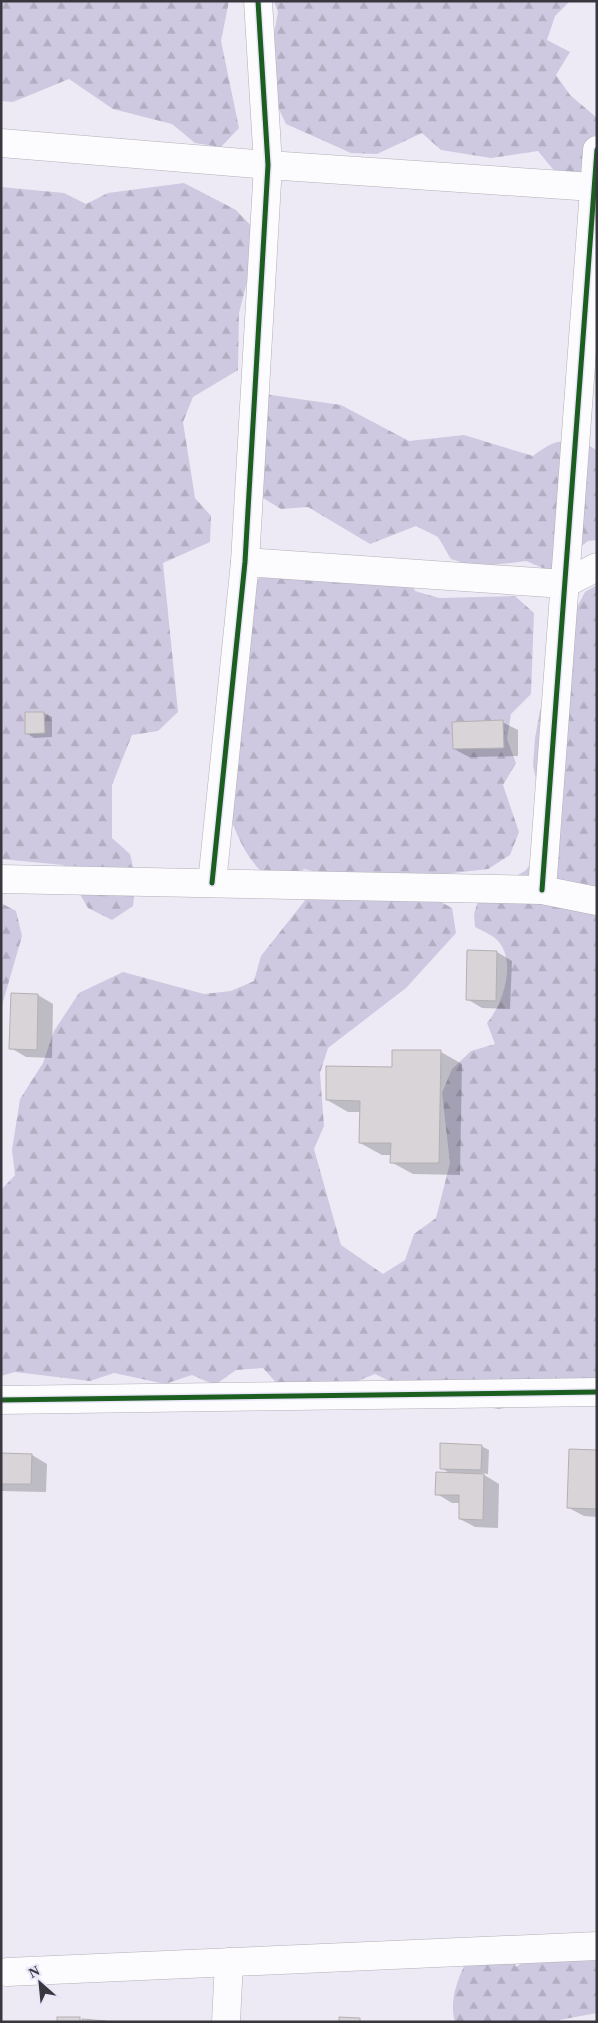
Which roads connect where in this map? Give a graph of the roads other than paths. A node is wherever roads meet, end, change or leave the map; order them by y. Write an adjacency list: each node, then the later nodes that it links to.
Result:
1 (258, 1): 4 (street)
2 (1, 143): 4 (street)
3 (597, 150): 5 (street)
4 (268, 165): 5 (street); 6 (street)
5 (593, 187): 8 (street)
6 (245, 562): 8 (street); 10 (street)
7 (597, 567): 8 (street)
8 (564, 584): 11 (street)
9 (1, 879): 10 (street)
10 (212, 883): 11 (street)
11 (542, 890): 12 (street)
12 (597, 901)
13 (597, 1392): 14 (street)
14 (1, 1400)
15 (597, 1946): 16 (street)
16 (229, 1962): 17 (street); 18 (street)
17 (7, 1972)
18 (226, 2022)

